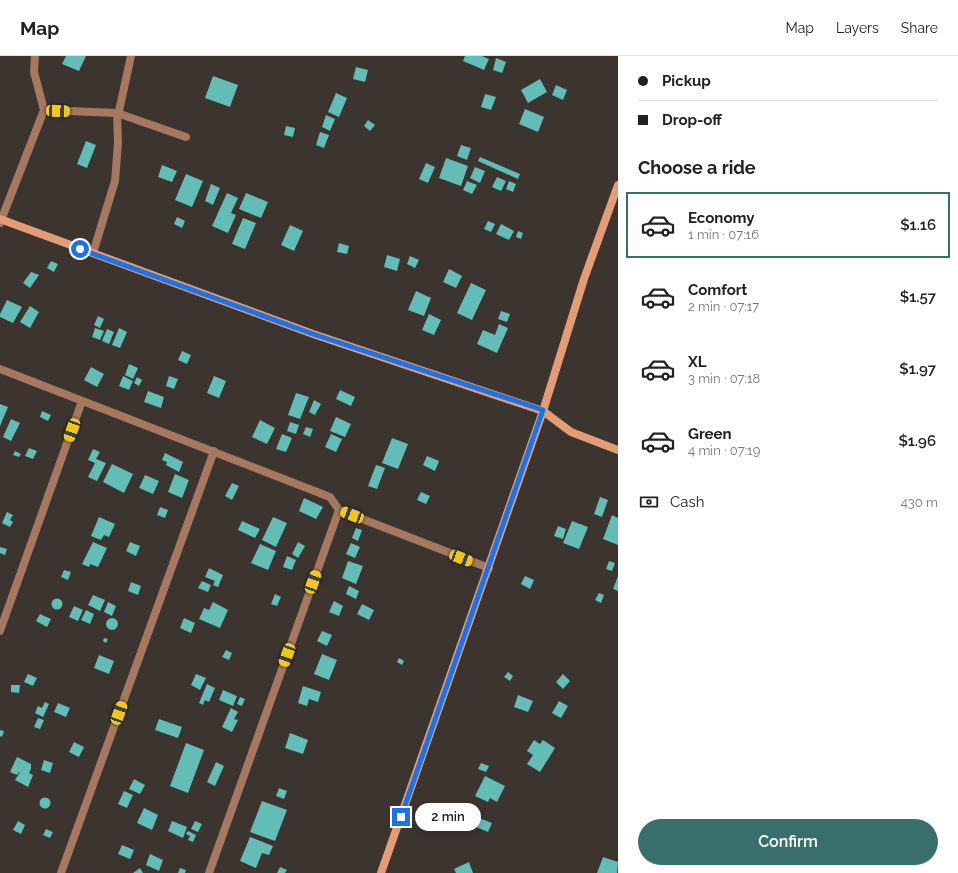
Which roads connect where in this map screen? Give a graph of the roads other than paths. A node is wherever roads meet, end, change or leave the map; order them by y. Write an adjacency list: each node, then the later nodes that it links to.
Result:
1 (35, 56): 3 (street)
2 (131, 56): 4 (street)
3 (44, 110): 4 (street); 7 (street)
4 (117, 113): 5 (street); 8 (street)
5 (186, 137)
6 (618, 185): 11 (street)
7 (0, 221): 8 (street)
8 (93, 253): 11 (street)
9 (0, 369): 10 (street)
10 (82, 401): 13 (street); 16 (street)
11 (543, 410): 12 (street); 15 (street)
12 (618, 450)
13 (214, 451): 14 (street); 17 (street)
14 (339, 510): 15 (street); 18 (street)
15 (488, 568): 19 (street)
16 (0, 631)
17 (61, 873)
18 (209, 873)
19 (381, 873)

